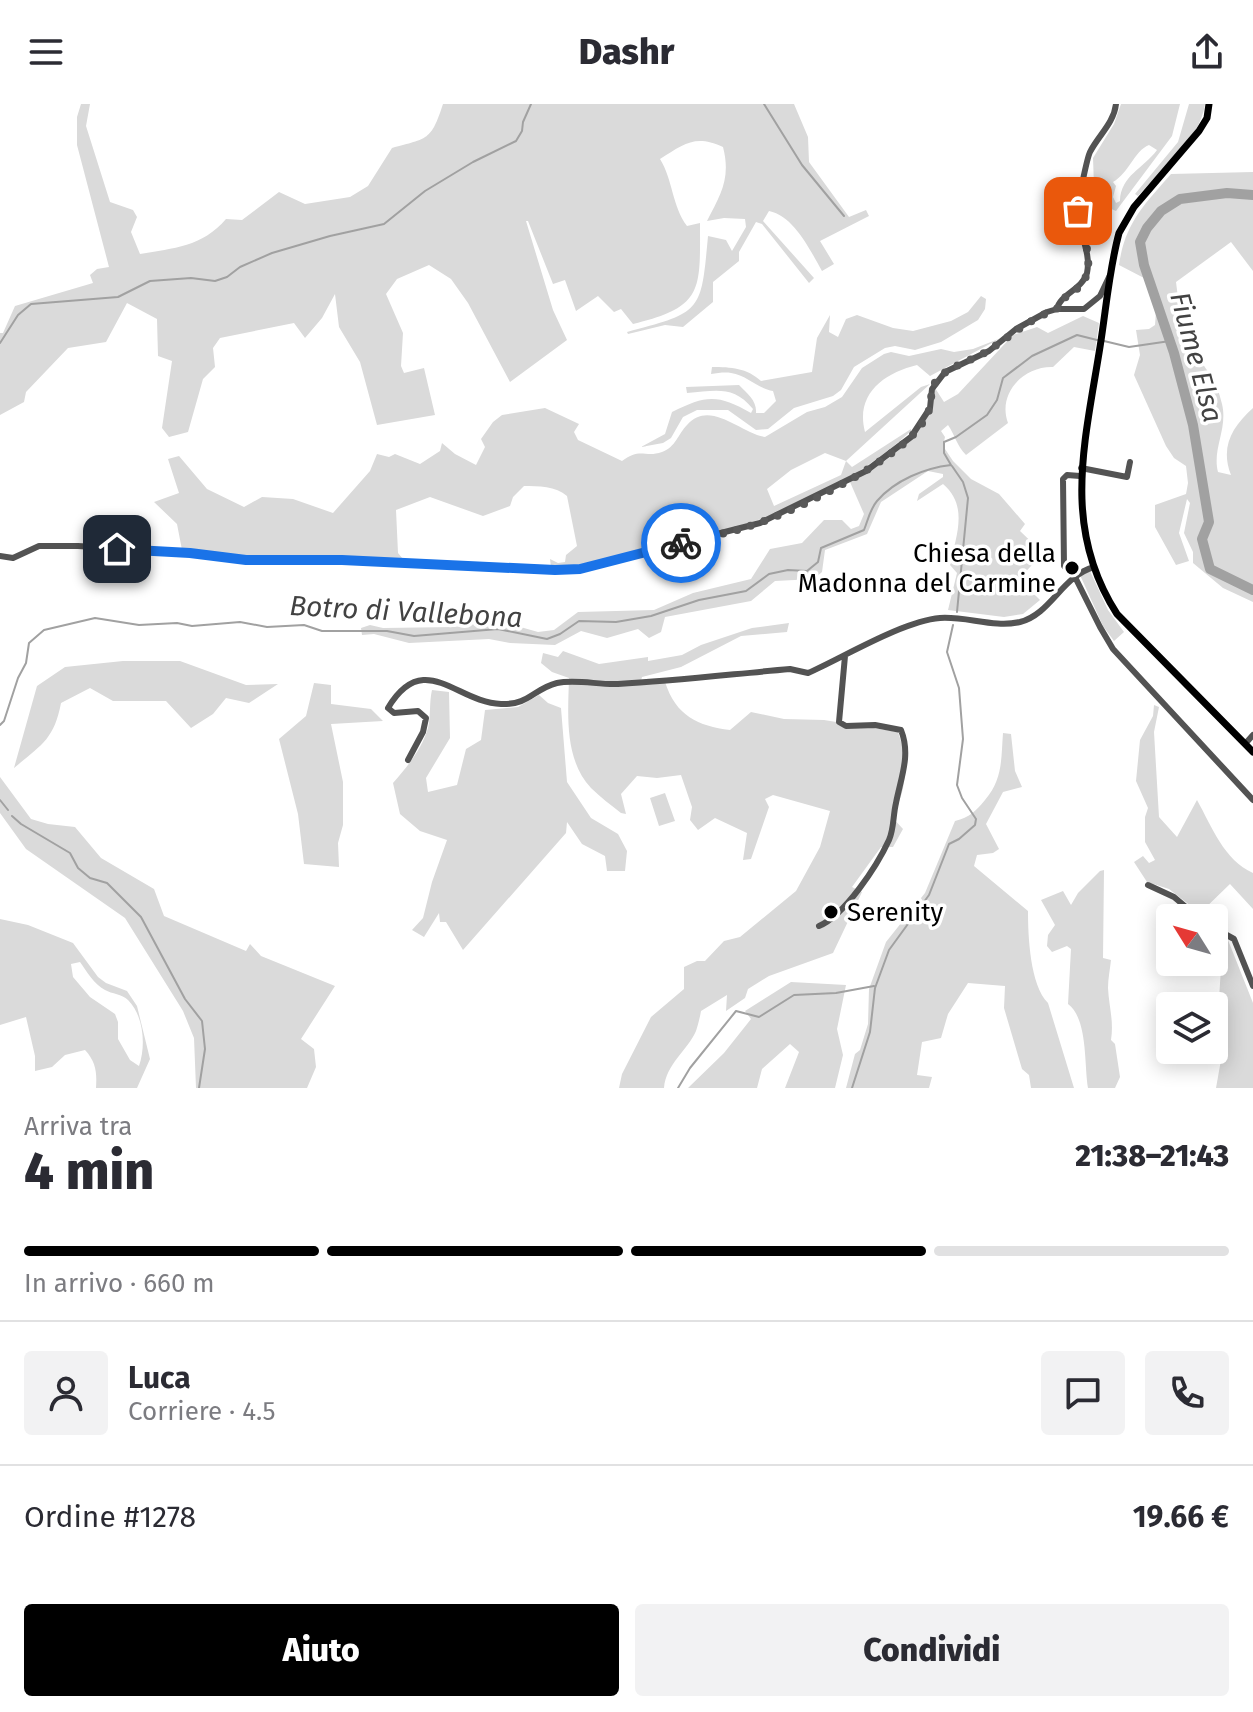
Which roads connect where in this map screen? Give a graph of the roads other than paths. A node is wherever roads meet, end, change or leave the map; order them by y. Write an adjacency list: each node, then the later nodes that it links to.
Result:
1 (1116, 104): 5 (street)
2 (1209, 104): 3 (main road)
3 (1111, 273): 4 (street); 6 (main road)
4 (1095, 301): 5 (street); 6 (street)
5 (1057, 309): 9 (street)
6 (1104, 320): 8 (main road)
7 (1130, 462): 8 (street)
8 (1081, 472): 10 (main road); 11 (street)
9 (0, 556)
10 (1094, 567): 11 (street); 14 (main road)
11 (1074, 576): 12 (street); 17 (street)
12 (846, 656): 16 (street); 20 (street)
13 (1253, 735): 14 (street)
14 (1245, 744): 15 (main road)
15 (1253, 752)
16 (408, 760)
17 (1253, 800)
18 (1148, 885): 19 (street)
19 (1182, 904)
20 (819, 926)
21 (1228, 936): 22 (street)
22 (1253, 986)

